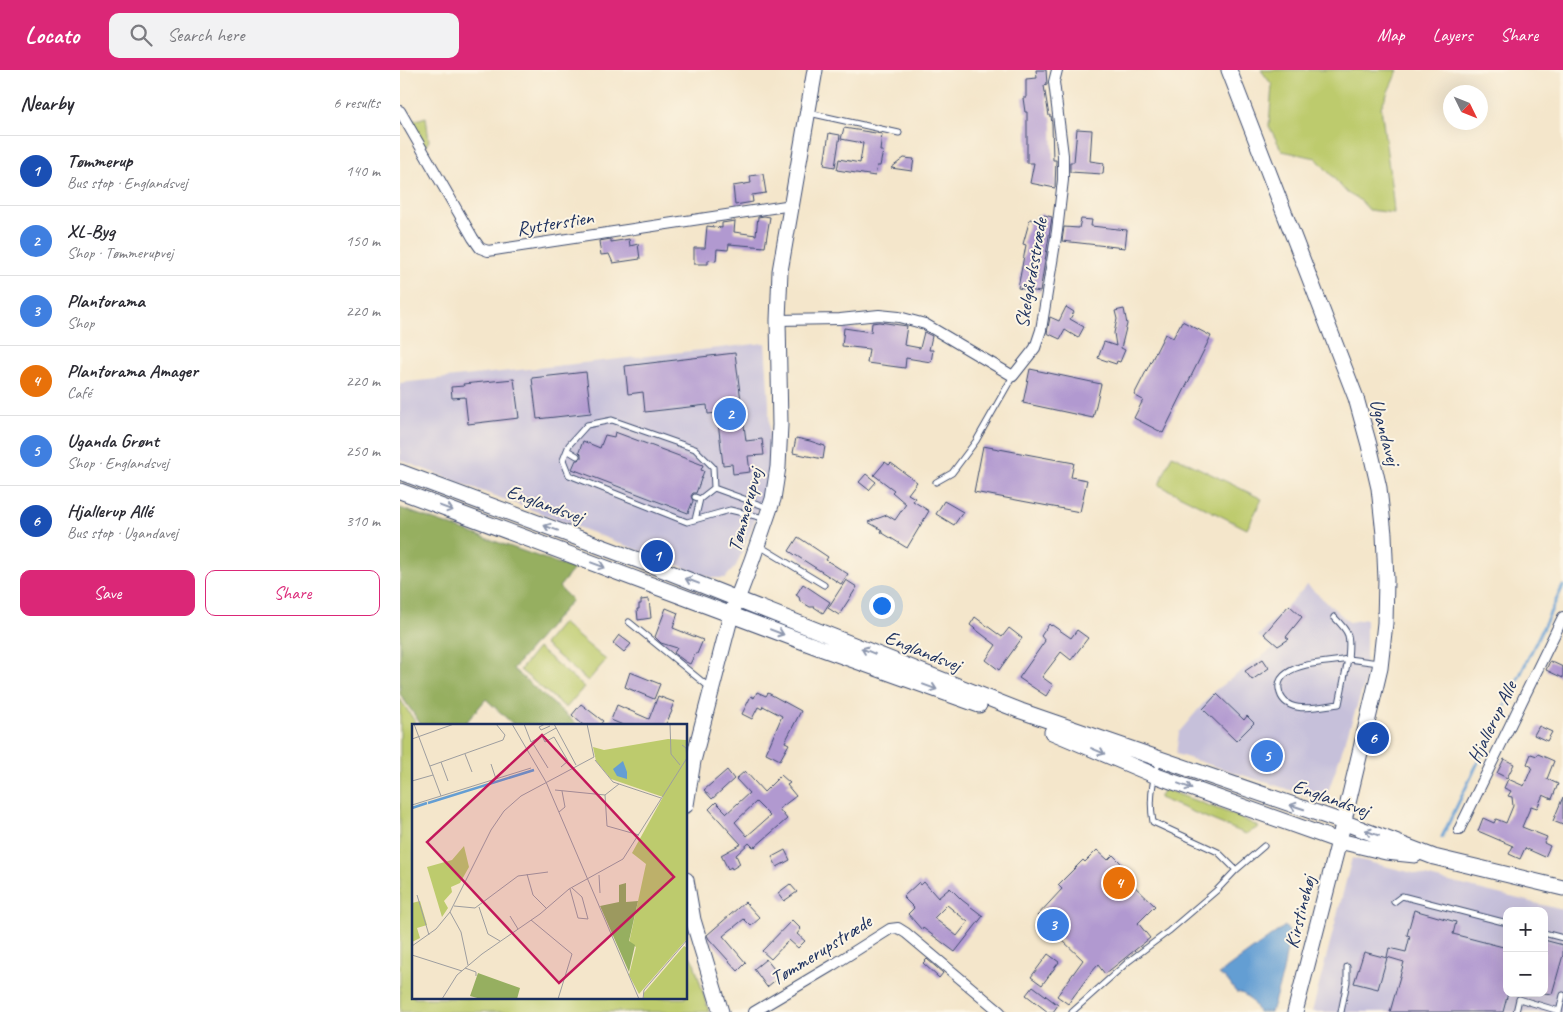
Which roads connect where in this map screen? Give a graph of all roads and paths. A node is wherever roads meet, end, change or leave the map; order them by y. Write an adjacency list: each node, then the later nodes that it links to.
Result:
1 (815, 70): 5 (main road, Tømmerupvej)
2 (1056, 70): 9 (street, Skelgårdsstræde)
3 (1229, 70): 27 (main road, Ugandavej)
4 (400, 111): 7 (street, Rytterstien)
5 (808, 112): 6 (lane); 7 (main road, Tømmerupvej)
6 (899, 133)
7 (792, 205): 8 (main road, Tømmerupvej)
8 (778, 320): 9 (street); 16 (main road, Tømmerupvej)
9 (1013, 376): 13 (lane)
10 (567, 450): 11 (lane); 14 (lane); 17 (lane)
11 (577, 456)
12 (400, 472): 20 (main road, Englandsvej, one-way to 12)
13 (936, 482)
14 (714, 488): 16 (lane); 17 (lane)
15 (400, 491): 21 (main road, Englandsvej, one-way to 21)
16 (768, 513): 17 (lane); 18 (main road, Tømmerupvej)
17 (695, 520)
18 (757, 545): 19 (lane); 20 (main road, Tømmerupvej)
19 (824, 585)
20 (737, 599): 21 (main road, Tømmerupvej); 29 (main road, Englandsvej, one-way to 20)
21 (731, 615): 28 (main road, Tømmerupvej); 30 (main road, Englandsvej, one-way to 30)
22 (1334, 617): 26 (lane)
23 (1563, 617): 25 (street, Hjallerup Alle)
24 (629, 622): 28 (lane)
25 (1560, 630): 33 (street, Hjallerup Alle)
26 (1348, 659): 26 (lane); 27 (lane)
27 (1380, 663): 32 (main road, Ugandavej)
28 (712, 689): 31 (main road, Tømmerupvej)
29 (1160, 760): 30 (lane); 32 (main road, Englandsvej, one-way to 29)
30 (1154, 775): 34 (main road, Englandsvej, one-way to 34); 37 (lane)
31 (688, 792)
32 (1343, 822): 34 (main road, Kirstinehøj); 36 (main road, Englandsvej, one-way to 32)
33 (1459, 830)
34 (1339, 841): 36 (main road, Englandsvej); 51 (main road, Kirstinehøj)
35 (1264, 846): 37 (lane)
36 (1434, 857): 38 (main road, Englandsvej)
37 (1236, 870): 50 (lane)
38 (1563, 888)
39 (688, 891): 47 (main road)
40 (1394, 902): 41 (lane)
41 (1503, 922)
42 (1548, 934): 43 (lane)
43 (1563, 938)
44 (1347, 967): 52 (lane)
45 (1563, 995): 46 (lane)
46 (1559, 1011): 53 (lane)
47 (720, 1012)
48 (754, 1012): 49 (street, Tømmerupstræde)
49 (1000, 1012)
50 (1072, 1012)
51 (1295, 1012)
52 (1341, 1012)
53 (1516, 1012)

